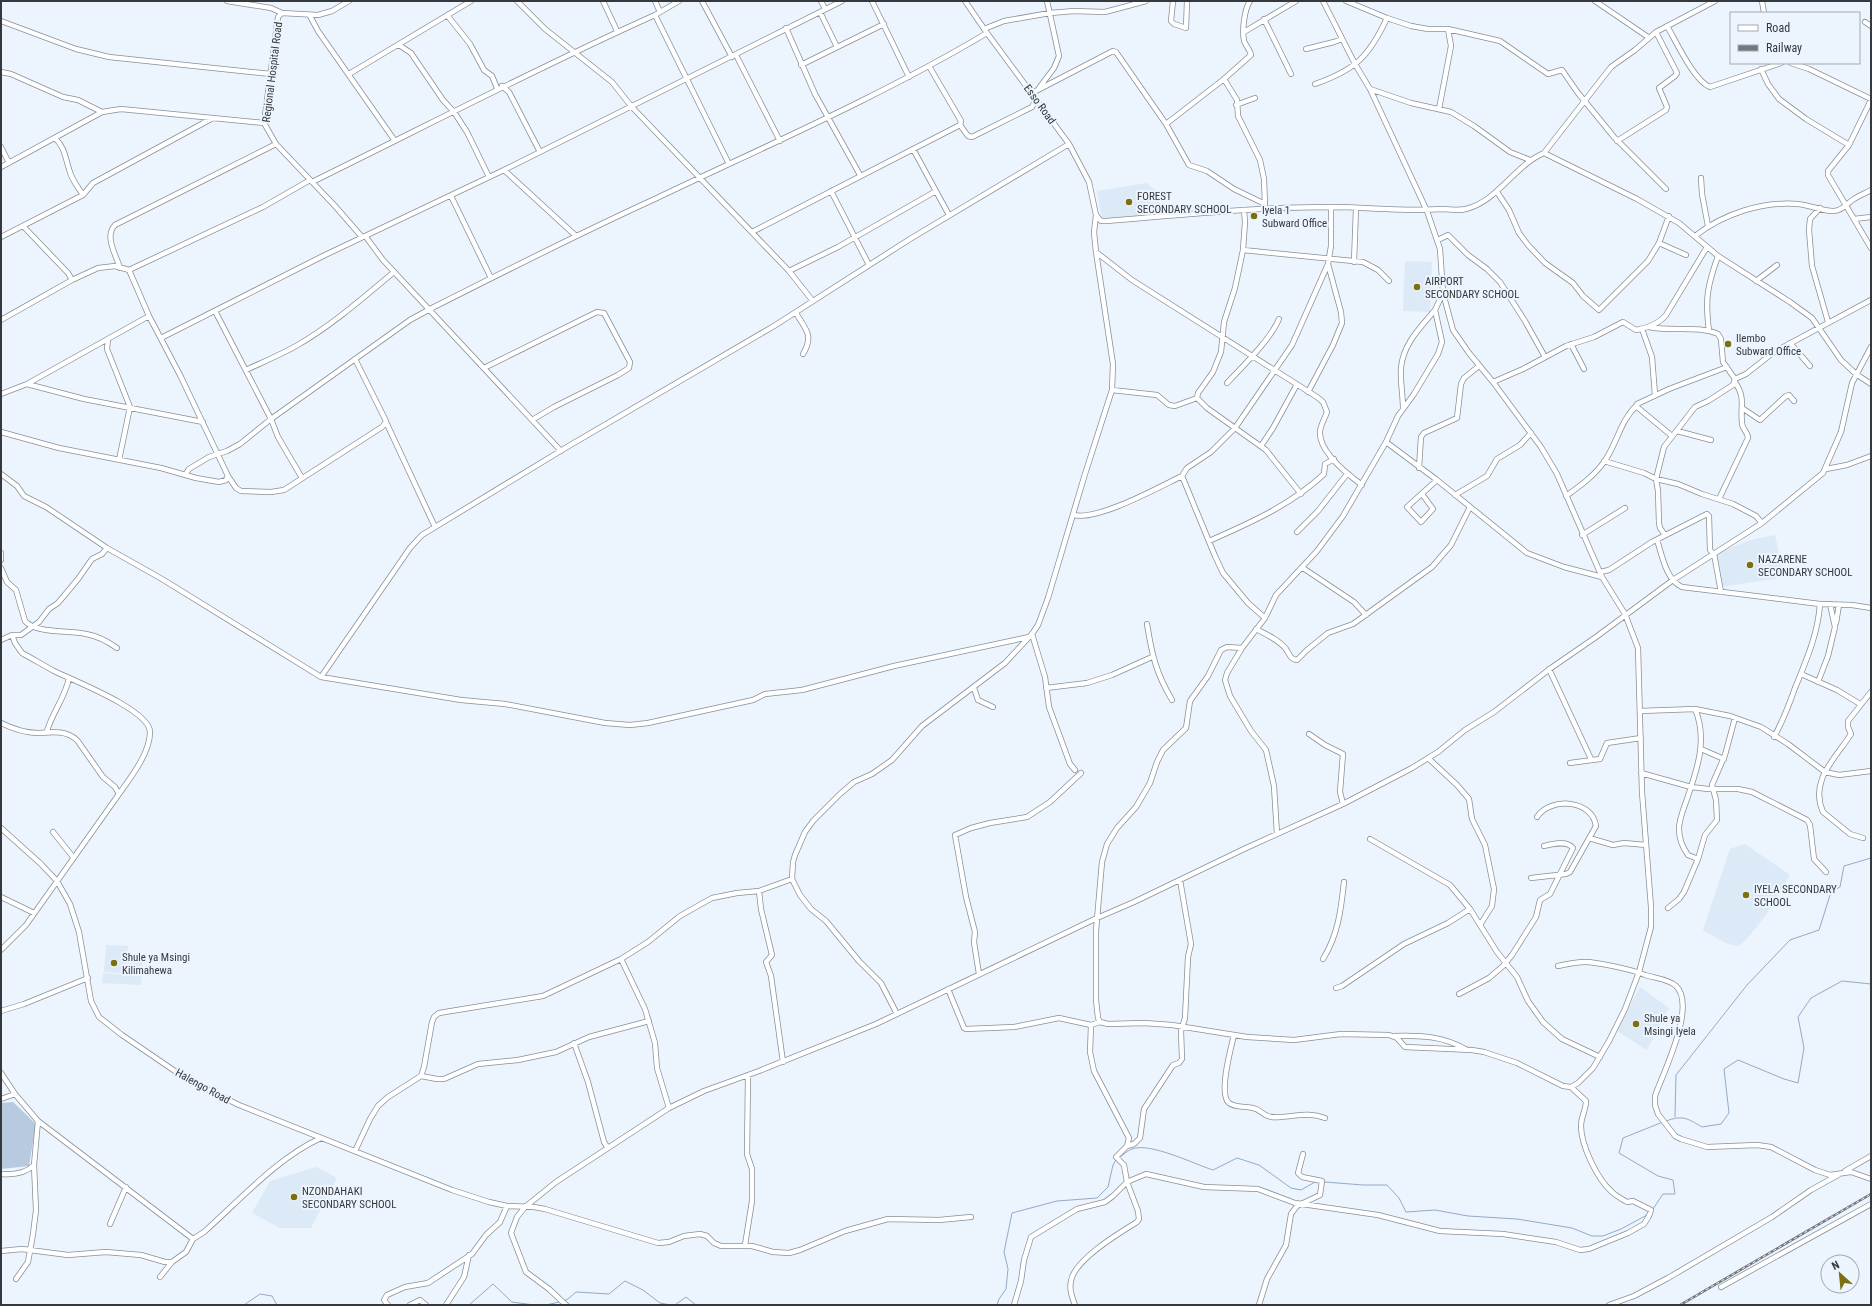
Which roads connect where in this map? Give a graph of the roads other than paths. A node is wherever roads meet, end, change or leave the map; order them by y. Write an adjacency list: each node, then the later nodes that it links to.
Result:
1 (227, 1): 28 (street)
2 (349, 1): 32 (street, Regional Hospital Road)
3 (471, 1): 30 (street)
4 (517, 1): 51 (street)
5 (603, 1): 43 (street)
6 (655, 1): 25 (street)
7 (679, 1): 25 (street)
8 (702, 1): 52 (street)
9 (821, 1): 24 (street)
10 (842, 1): 24 (street)
11 (872, 1): 37 (street)
12 (965, 1): 42 (street, Esso Road)
13 (1047, 1): 29 (street)
14 (1146, 1): 29 (street)
15 (1173, 1): 16 (street)
16 (1187, 1)
17 (1250, 1): 44 (street)
18 (1296, 1): 34 (street)
19 (1323, 1): 47 (street)
20 (1346, 1): 33 (street)
21 (1595, 1): 46 (street)
22 (1713, 1): 38 (street)
23 (1762, 1): 27 (street)
24 (826, 9): 26 (street)
25 (660, 12): 31 (street)
26 (820, 12): 40 (street); 49 (street)
27 (1764, 12)
28 (282, 13): 32 (street, Regional Hospital Road); 60 (street, Regional Hospital Road)
29 (1050, 13): 42 (street); 69 (street)
30 (447, 15): 48 (street); 67 (street)
31 (655, 15): 43 (street); 65 (street)
32 (310, 16): 61 (street)
33 (1387, 18): 41 (street); 53 (street)
34 (1264, 19): 44 (street); 62 (street)
35 (1, 21): 60 (street)
36 (1865, 22): 39 (street)
37 (884, 24): 49 (street); 63 (street)
38 (1667, 26): 45 (street); 58 (street)
39 (1871, 26)
40 (786, 28): 52 (street); 56 (street)
41 (1448, 29): 73 (street); 77 (street)
42 (985, 31): 57 (street); 70 (street, Esso Road)
43 (617, 32): 51 (street)
44 (1244, 32): 64 (street)
45 (1656, 32): 46 (street); 88 (street)
46 (1648, 37): 73 (street)
47 (1342, 39): 50 (street); 53 (street)
48 (399, 45): 61 (street); 79 (street)
49 (837, 47): 56 (street)
50 (1306, 49)
51 (573, 52): 67 (street); 76 (street)
52 (734, 56): 65 (street); 87 (street)
53 (1355, 64): 66 (street); 68 (street)
54 (1777, 64): 58 (street)
55 (1794, 64): 74 (street)
56 (801, 65): 80 (street)
57 (929, 66): 63 (street); 84 (street)
58 (1761, 69): 91 (street)
59 (1, 72): 78 (street)
60 (271, 74): 82 (street, Regional Hospital Road)
61 (349, 74): 86 (street)
62 (1291, 74)
63 (909, 77): 80 (street)
64 (1224, 79): 75 (street); 83 (street)
65 (686, 80): 76 (street); 98 (street)
66 (1315, 84)
67 (500, 87): 79 (street); 94 (street)
68 (1370, 89): 77 (street); 120 (street)
69 (1037, 90): 70 (street); 83 (street)
70 (1032, 93): 72 (street, Esso Road)
71 (1256, 98): 75 (street)
72 (1036, 99): 84 (street); 90 (street, Esso Road)
73 (1583, 100): 88 (street); 95 (street)
74 (1871, 100): 91 (street)
75 (1236, 105): 113 (street)
76 (631, 106): 94 (street); 103 (street)
77 (1439, 109): 96 (street)
78 (102, 112): 81 (street); 85 (street)
79 (454, 112): 86 (street); 102 (street)
80 (827, 116): 87 (street); 101 (street)
81 (212, 119): 82 (street); 111 (street)
82 (264, 123): 89 (street, Regional Hospital Road)
83 (1166, 124): 113 (street)
84 (960, 125): 93 (street)
85 (55, 138): 97 (street); 111 (street)
86 (395, 141): 105 (street)
87 (780, 141): 98 (street)
88 (1617, 141): 106 (street)
89 (276, 144): 105 (street, Regional Hospital Road); 146 (street)
90 (1069, 144): 121 (street); 122 (street, Esso Road)
91 (1849, 145): 114 (street)
92 (1, 146): 97 (street)
93 (913, 149): 101 (street); 109 (street)
94 (540, 152): 100 (street)
95 (1544, 153): 96 (street); 123 (street)
96 (1530, 160): 110 (street)
97 (9, 163): 99 (street)
98 (729, 164): 103 (street)
99 (1, 167)
100 (504, 170): 102 (street); 129 (street)
101 (860, 175): 108 (street)
102 (489, 177): 112 (street)
103 (701, 178): 128 (street); 129 (street)
104 (1701, 178): 127 (street)
105 (311, 181): 132 (street, Regional Hospital Road); 147 (street)
106 (1666, 189)
107 (1871, 190): 114 (street)
108 (831, 191): 128 (street); 133 (street)
109 (936, 191): 121 (street); 133 (street)
110 (1497, 192): 120 (street); 135 (street)
111 (83, 195): 126 (street)
112 (451, 196): 132 (street); 150 (street)
113 (1265, 204): 119 (street)
114 (1846, 206): 117 (street); 125 (street)
115 (1331, 207): 116 (street); 119 (street); 142 (street)
116 (1356, 208): 120 (street); 143 (street)
117 (1820, 208): 127 (street); 164 (street)
118 (1244, 210): 119 (street); 122 (street); 138 (street)
119 (1266, 210)
120 (1427, 210): 134 (street)
121 (949, 215): 144 (street)
122 (1096, 216): 139 (street, Esso Road)
123 (1669, 216): 130 (street); 135 (street)
124 (1871, 217): 125 (street)
125 (1854, 219): 137 (street)
126 (23, 226): 131 (street); 151 (street)
127 (1708, 226): 130 (street)
128 (752, 232): 148 (street)
129 (576, 236): 150 (street)
130 (1695, 236): 136 (street)
131 (1, 237)
132 (364, 237): 149 (street, Regional Hospital Road); 159 (street)
133 (855, 237): 144 (street); 148 (street)
134 (1438, 240): 154 (street); 177 (street)
135 (1659, 243): 140 (street)
136 (1707, 247): 141 (street); 165 (street)
137 (1871, 248)
138 (1243, 250): 142 (street); 169 (street)
139 (1096, 252): 169 (street); 193 (street, Esso Road)
140 (1686, 255)
141 (1718, 256): 153 (street); 168 (street)
142 (1329, 261): 143 (street); 185 (street); 194 (street)
143 (1354, 262): 152 (street)
144 (869, 265): 155 (street)
145 (1777, 265): 153 (street)
146 (120, 268): 147 (street); 151 (street)
147 (129, 270): 161 (street)
148 (789, 271): 155 (street)
149 (394, 272): 157 (street, Regional Hospital Road); 184 (street)
150 (491, 278): 157 (street)
151 (72, 280): 163 (street)
152 (1389, 281)
153 (1756, 281): 166 (street)
154 (1443, 293): 158 (street); 179 (street)
155 (812, 300): 160 (street)
156 (1871, 300): 164 (street)
157 (430, 309): 178 (street); 182 (street, Regional Hospital Road)
158 (1435, 310): 202 (street); 202 (street)
159 (215, 311): 170 (street); 184 (street)
160 (796, 313): 175 (street); 215 (street)
161 (149, 316): 170 (street); 171 (street)
162 (1279, 319): 176 (street)
163 (1, 320)
164 (1828, 322): 166 (street)
165 (1649, 327): 167 (street); 168 (street)
166 (1820, 328): 172 (street); 186 (street)
167 (1642, 329): 173 (street); 196 (street)
168 (1708, 331): 181 (street)
169 (1222, 337): 176 (street); 197 (street)
170 (161, 338): 205 (street)
171 (108, 340): 190 (street); 200 (street)
172 (1790, 343): 180 (street); 187 (street)
173 (1570, 344): 177 (street); 183 (street)
174 (1871, 347): 186 (street)
175 (803, 354)
176 (1251, 357): 185 (street); 189 (street)
177 (1545, 357): 188 (street)
178 (355, 359): 203 (street); 206 (street)
179 (1479, 366): 188 (street); 221 (street)
180 (1810, 366)
181 (1727, 367): 187 (street); 196 (street)
182 (484, 368): 204 (street, Regional Hospital Road); 204 (street)
183 (1584, 369)
184 (246, 370): 203 (street)
185 (1276, 370): 192 (street); 207 (street)
186 (1856, 374): 191 (street); 222 (street)
187 (1735, 380): 201 (street); 208 (street)
188 (1493, 382): 210 (street)
189 (1227, 383)
190 (27, 384): 195 (street); 200 (street)
191 (1871, 384)
192 (1296, 386): 194 (street); 214 (street)
193 (1112, 390): 197 (street); 239 (street, Esso Road)
194 (1308, 392): 218 (street)
195 (1, 394)
196 (1655, 395): 199 (street)
197 (1197, 398): 207 (street)
198 (1794, 401): 201 (street)
199 (1637, 405): 211 (street); 220 (street)
200 (130, 407): 205 (street); 219 (street)
201 (1742, 408): 236 (street)
202 (1402, 409): 213 (street)
203 (271, 419): 216 (street); 228 (street)
204 (532, 420): 215 (street, Regional Hospital Road)
205 (202, 422): 216 (street)
206 (386, 422): 228 (street); 241 (street)
207 (1235, 428): 214 (street); 227 (street)
208 (1677, 430): 211 (street); 212 (street)
209 (1, 432): 219 (street)
210 (1531, 434): 234 (street); 235 (street)
211 (1672, 436): 229 (street)
212 (1711, 440)
213 (1386, 442): 221 (street); 231 (street)
214 (1261, 446): 232 (street)
215 (561, 451): 241 (street)
216 (218, 455): 224 (street); 226 (street)
217 (1871, 456): 222 (street)
218 (1334, 459): 225 (street); 232 (street)
219 (119, 460): 224 (street)
220 (1604, 462): 229 (street); 235 (street)
221 (1419, 468): 230 (street)
222 (1826, 469): 240 (street)
223 (1, 474): 247 (street)
224 (185, 474): 226 (street)
225 (1347, 474): 231 (street); 242 (street)
226 (228, 476): 228 (street)
227 (1182, 476): 239 (street); 246 (street)
228 (302, 478)
229 (1656, 479): 236 (street); 244 (street)
230 (1438, 480): 233 (street); 234 (street)
231 (1362, 485): 252 (street)
232 (1301, 494): 246 (street)
233 (1422, 494): 233 (street)
234 (1455, 494): 237 (street)
235 (1566, 496): 243 (street)
236 (1718, 499): 240 (street)
237 (1470, 507): 253 (street); 261 (street)
238 (1625, 508): 243 (street)
239 (1074, 514): 268 (street, Esso Road)
240 (1762, 523): 249 (street)
241 (436, 527): 275 (street)
242 (1297, 532)
243 (1582, 535): 253 (street)
244 (1665, 535): 245 (street); 249 (street)
245 (1657, 540): 253 (street); 254 (street)
246 (1209, 541): 262 (street)
247 (107, 548): 264 (street); 275 (street)
248 (1, 553): 250 (street)
249 (1714, 554): 254 (street); 255 (street)
250 (1, 560)
251 (1, 568): 264 (street)
252 (1303, 568): 261 (street); 262 (street)
253 (1601, 574): 260 (street)
254 (1673, 580): 255 (street); 260 (street)
255 (1721, 592): 256 (street)
256 (1820, 604): 257 (street); 274 (street)
257 (1830, 604): 258 (street); 265 (street)
258 (1839, 605): 259 (street); 265 (street)
259 (1871, 608)
260 (1626, 614): 273 (street); 285 (street)
261 (1366, 615): 266 (street)
262 (1265, 618): 266 (street)
263 (1147, 624): 272 (street)
264 (32, 626): 267 (street); 270 (street)
265 (1835, 627): 277 (street)
266 (1256, 629): 271 (street)
267 (12, 635): 269 (street); 276 (street)
268 (1030, 636): 275 (street); 278 (street, Esso Road); 279 (street)
269 (1, 640)
270 (117, 648)
271 (1242, 648): 309 (street); 329 (street)
272 (1152, 657): 279 (street); 281 (street)
273 (1549, 669): 293 (street); 294 (street)
274 (1801, 674): 277 (street); 290 (street)
275 (321, 677)
276 (69, 678): 288 (street); 304 (street)
277 (1818, 682): 282 (street)
278 (974, 688): 283 (street); 320 (street, Esso Road)
279 (1046, 688): 297 (street)
280 (1871, 692): 282 (street)
281 (1172, 700)
282 (1860, 704): 299 (street)
283 (993, 707)
284 (1695, 709): 285 (street); 286 (street); 292 (street)
285 (1640, 711): 291 (street)
286 (1735, 718): 290 (street); 295 (street)
287 (1, 723): 288 (street)
288 (48, 731): 304 (street)
289 (1309, 734): 305 (street)
290 (1774, 736): 299 (street)
291 (1641, 738): 294 (street); 301 (street)
292 (1701, 749): 295 (street); 302 (street)
293 (1428, 758): 305 (street); 330 (street)
294 (1591, 759): 296 (street)
295 (1724, 759): 303 (street)
296 (1570, 763)
297 (1075, 770)
298 (1871, 771): 299 (street)
299 (1825, 772): 311 (street)
300 (1081, 773): 337 (street)
301 (1641, 773): 302 (street); 313 (street)
302 (1691, 787): 303 (street); 316 (street)
303 (1713, 789): 316 (street); 317 (street)
304 (119, 794): 315 (street)
305 (1343, 804): 309 (street)
306 (1537, 817): 310 (street)
307 (1, 828): 322 (street, Halengo Road)
308 (53, 832): 315 (street)
309 (1277, 834): 321 (street)
310 (1590, 838): 313 (street); 318 (street)
311 (1863, 838)
312 (1370, 839): 327 (street)
313 (1646, 845): 336 (street)
314 (1544, 846): 318 (street)
315 (73, 857): 322 (street)
316 (1698, 859): 326 (street)
317 (1826, 872)
318 (1560, 874): 319 (street); 334 (street)
319 (1530, 878)
320 (792, 879): 324 (street); 343 (street)
321 (1180, 880): 329 (street); 347 (street)
322 (57, 881): 328 (street); 338 (street, Halengo Road)
323 (1344, 882): 333 (street)
324 (759, 891): 332 (street); 353 (street)
325 (1, 897): 328 (street)
326 (1668, 908)
327 (1470, 909): 330 (street); 339 (street)
328 (34, 913): 331 (street)
329 (1097, 918): 337 (street); 345 (street)
330 (1480, 925): 334 (street)
331 (1, 950)
332 (621, 960): 344 (street); 356 (street)
333 (1323, 960)
334 (1505, 963): 341 (street); 352 (street)
335 (1558, 966): 336 (street)
336 (1639, 972): 352 (street); 371 (street)
337 (979, 974): 340 (street)
338 (88, 978): 342 (street); 363 (street, Halengo Road)
339 (1336, 988)
340 (948, 989): 343 (street); 346 (street)
341 (1458, 994)
342 (1, 1011)
343 (896, 1014): 353 (street)
344 (649, 1021): 350 (street); 360 (street)
345 (1100, 1022): 346 (street); 347 (street)
346 (1091, 1025): 364 (street)
347 (1182, 1026): 348 (street); 364 (street)
348 (1234, 1035): 349 (street); 361 (street)
349 (1392, 1036): 351 (street); 351 (street)
350 (574, 1043): 356 (street); 365 (street)
351 (1467, 1050): 357 (street)
352 (1600, 1057): 357 (street)
353 (783, 1062): 355 (street)
354 (1, 1073): 358 (street)
355 (748, 1075): 360 (street); 382 (street)
356 (421, 1076): 366 (street)
357 (1571, 1087): 375 (street)
358 (15, 1094): 359 (street); 362 (street)
359 (1, 1099)
360 (669, 1108): 365 (street)
361 (1325, 1118)
362 (38, 1121): 369 (street); 374 (street)
363 (321, 1138): 366 (street, Halengo Road); 381 (street)
364 (1127, 1146): 373 (street)
365 (608, 1148): 378 (street)
366 (355, 1151): 377 (street, Halengo Road)
367 (1303, 1154): 375 (street)
368 (1871, 1156): 371 (street)
369 (34, 1165): 370 (street); 383 (street)
370 (1, 1174)
371 (1841, 1174): 372 (street); 398 (street)
372 (1871, 1179)
373 (1126, 1182): 375 (street); 395 (street); 396 (street)
374 (126, 1187): 380 (street); 381 (street)
375 (1303, 1204): 397 (street)
376 (1871, 1204): 389 (street)
377 (507, 1206): 378 (street, Halengo Road); 385 (street)
378 (525, 1207): 382 (street, Halengo Road); 394 (street)
379 (971, 1217): 382 (street, Halengo Road)
380 (110, 1224)
381 (193, 1239): 386 (street)
382 (745, 1245)
383 (30, 1250): 384 (street); 386 (street); 388 (street)
384 (1, 1251)
385 (469, 1256): 390 (street); 393 (street)
386 (172, 1262): 387 (street)
387 (160, 1277)
388 (16, 1279)
389 (1722, 1287)
390 (388, 1305)
391 (410, 1305): 392 (street)
392 (426, 1305)
393 (446, 1305)
394 (566, 1305)
395 (1014, 1305)
396 (1075, 1305)
397 (1259, 1305)
398 (1609, 1305)

